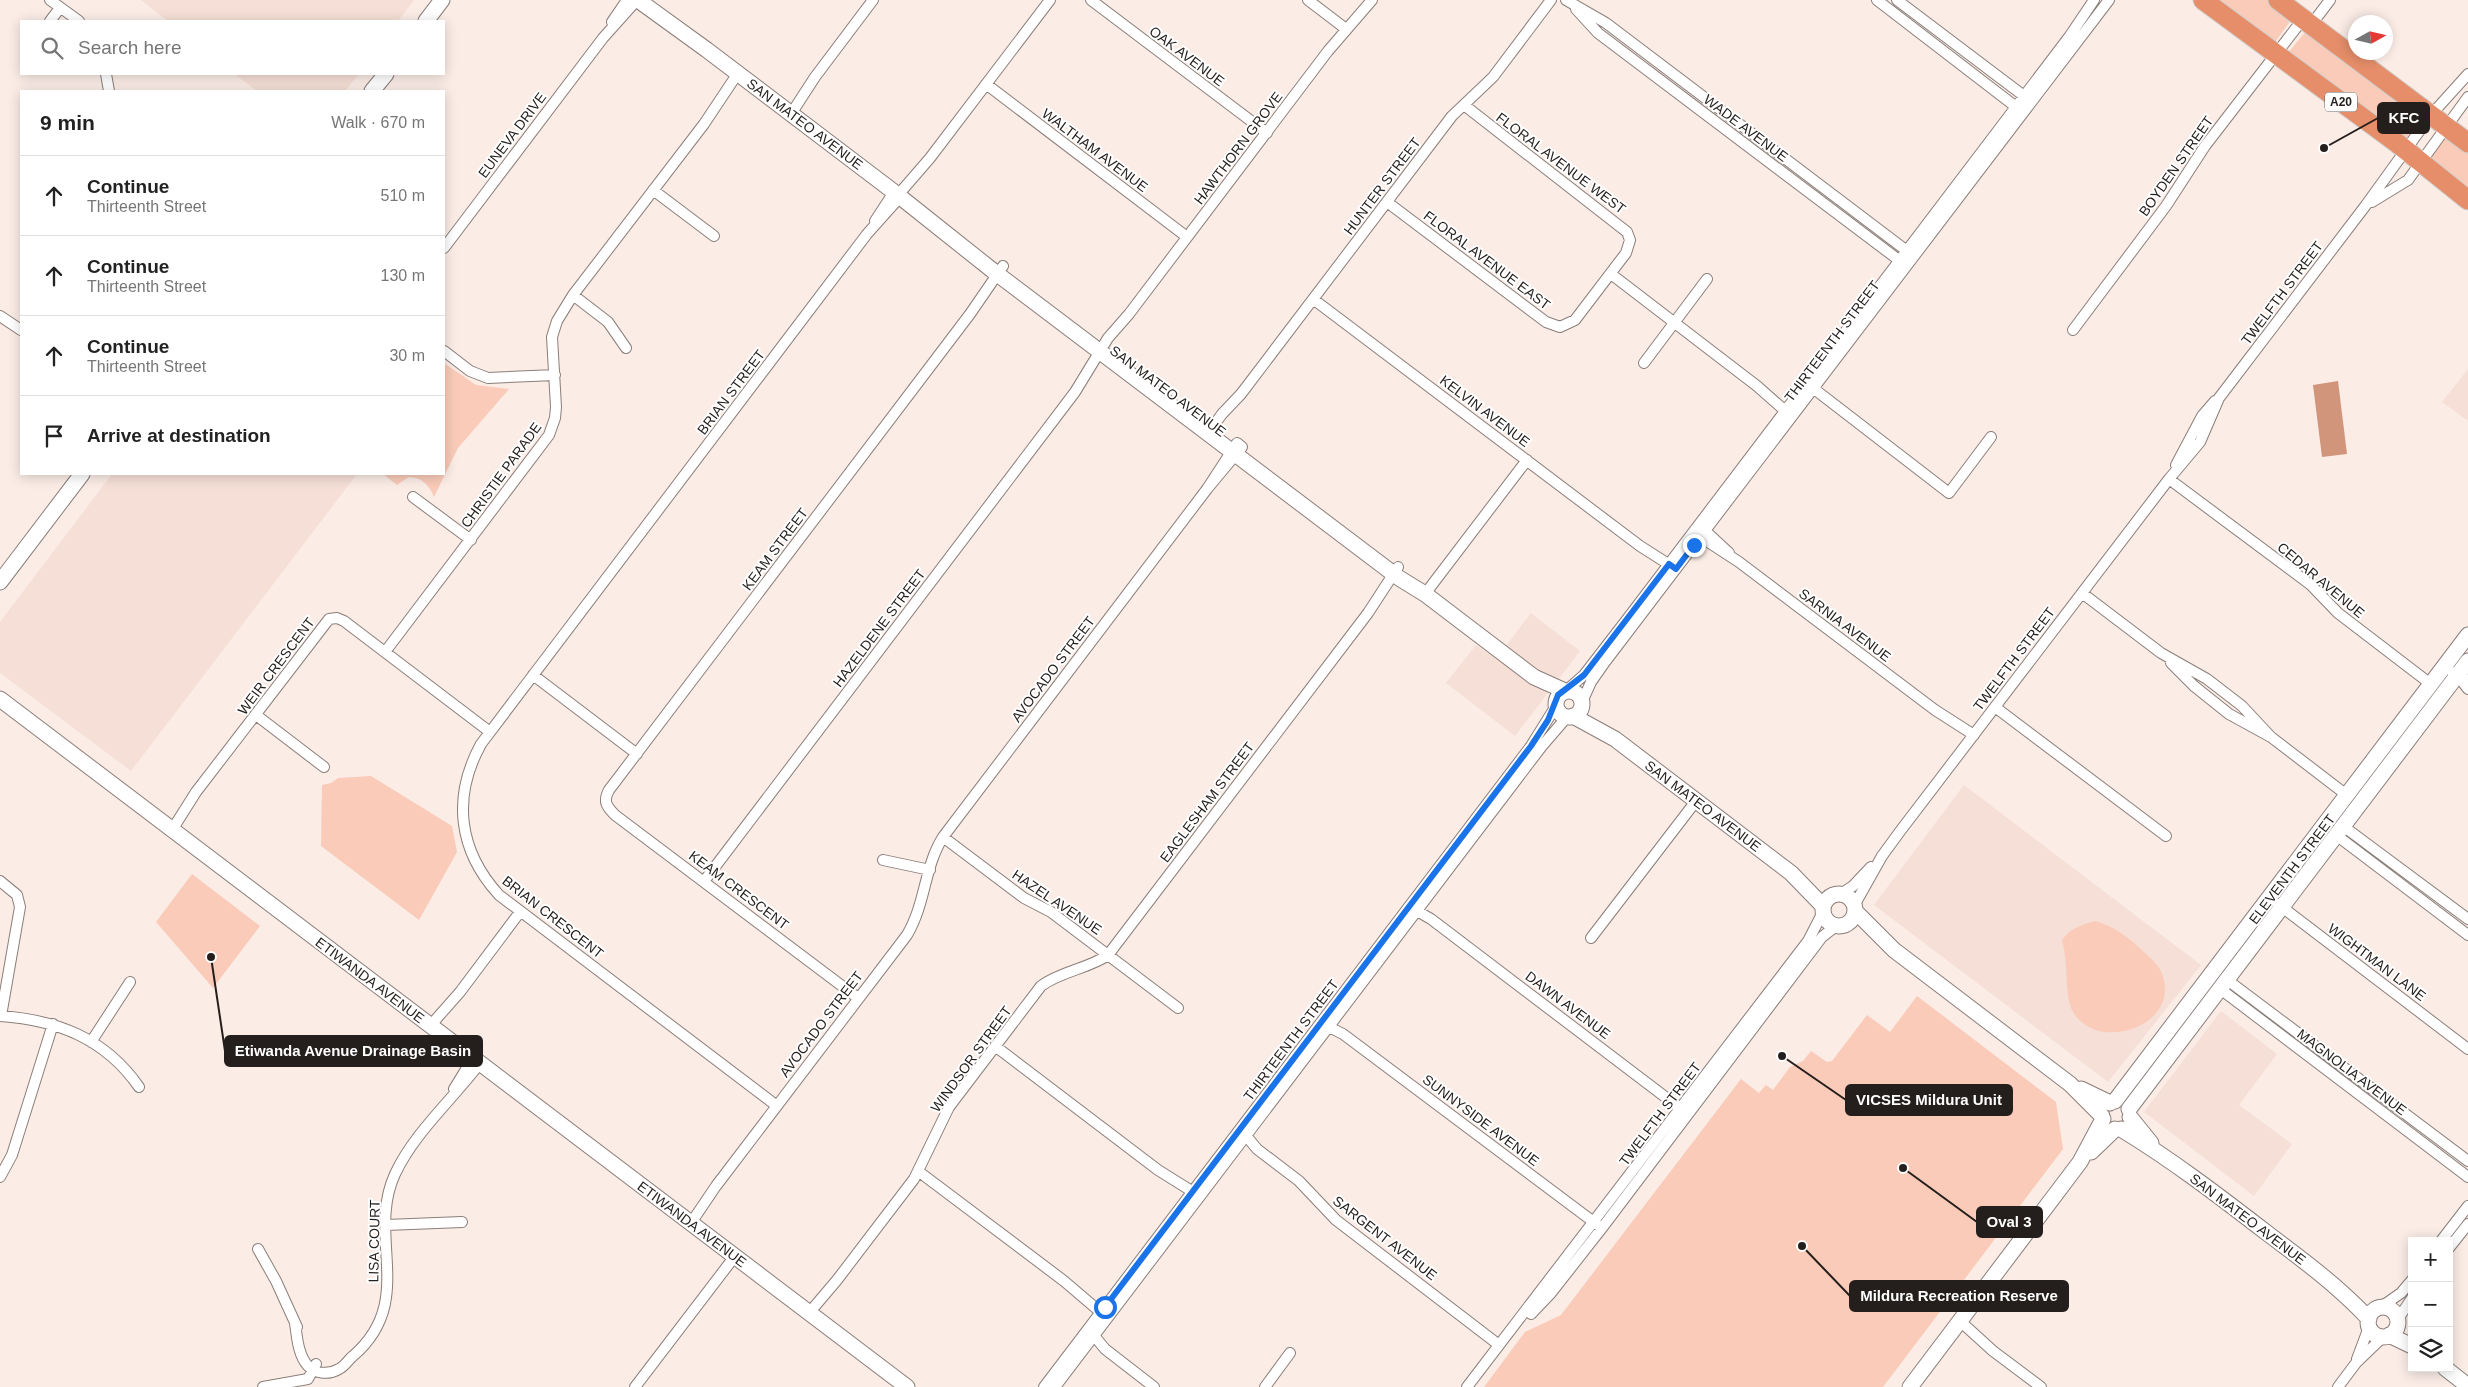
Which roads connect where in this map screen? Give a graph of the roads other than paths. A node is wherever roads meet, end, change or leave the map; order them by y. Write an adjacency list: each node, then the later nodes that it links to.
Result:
1 (50, 0): 20 (street)
2 (442, 0): 23 (street)
3 (627, 0): 26 (street, EUNEVA DRIVE)
4 (637, 0): 26 (street, EUNEVA DRIVE); 27 (street, SAN MATEO AVENUE)
5 (650, 0): 27 (street, SAN MATEO AVENUE)
6 (873, 0): 40 (street)
7 (1050, 0): 33 (street, BRIAN STREET)
8 (1091, 0): 43 (street, OAK AVENUE)
9 (1308, 0): 25 (street)
10 (1372, 0): 25 (street, HAWTHORN GROVE)
11 (1551, 0): 38 (street, HUNTER STREET)
12 (1876, 0): 39 (street)
13 (1897, 0): 37 (street)
14 (2094, 0): 37 (street, THIRTEENTH STREET)
15 (2109, 0): 37 (street, THIRTEENTH STREET)
16 (2203, 0): 28 (highway, A20)
17 (2278, 0): 24 (highway)
18 (2330, 0): 24 (street, BOYDEN STREET)
19 (1573, 2): 55 (street, WADE AVENUE); 56 (street, WADE AVENUE)
20 (60, 8): 21 (street); 22 (street)
21 (51, 20)
22 (78, 20)
23 (427, 20)
24 (2307, 22): 28 (street, BOYDEN STREET); 41 (highway)
25 (1346, 29): 43 (street, HAWTHORN GROVE)
26 (603, 38): 54 (street, EUNEVA DRIVE)
27 (708, 50): 32 (street, SAN MATEO AVENUE)
28 (2277, 54): 45 (highway, A20); 65 (street, BOYDEN STREET)
29 (2468, 74): 41 (street, TWELFTH STREET)
30 (106, 75): 34 (street)
31 (385, 75): 35 (street)
32 (741, 75): 40 (street, SAN MATEO AVENUE); 47 (street, CHRISTIE PARADE)
33 (986, 84): 48 (street, BRIAN STREET); 53 (street, WALTHAM AVENUE)
34 (109, 90)
35 (373, 90)
36 (2468, 97): 42 (street, TWELFTH STREET)
37 (2028, 98): 39 (street, THIRTEENTH STREET)
38 (1464, 105): 50 (street, HUNTER STREET); 58 (street, FLORAL AVENUE WEST)
39 (2020, 109): 55 (street, THIRTEENTH STREET)
40 (788, 112): 48 (street, SAN MATEO AVENUE)
41 (2431, 115): 42 (highway); 45 (street, TWELFTH STREET)
42 (2446, 127): 44 (highway); 46 (street, TWELFTH STREET)
43 (1267, 133): 53 (street, HAWTHORN GROVE)
44 (2468, 143)
45 (2406, 150): 46 (highway, A20); 51 (street, TWELFTH STREET)
46 (2421, 162): 49 (highway, A20); 51 (street, TWELFTH STREET)
47 (653, 190): 52 (street); 60 (street, CHRISTIE PARADE)
48 (899, 195): 57 (street, SAN MATEO AVENUE); 82 (street, BRIAN STREET)
49 (2468, 200)
50 (1387, 202): 58 (street, FLORAL AVENUE EAST); 61 (street, HUNTER STREET)
51 (2366, 205): 78 (street, TWELFTH STREET)
52 (714, 236)
53 (1188, 237): 67 (street, HAWTHORN GROVE)
54 (445, 247)
55 (1910, 253): 56 (street, THIRTEENTH STREET)
56 (1903, 263): 71 (street, THIRTEENTH STREET)
57 (1003, 272): 67 (street, SAN MATEO AVENUE); 104 (street, KEAM STREET)
58 (1611, 274): 63 (street)
59 (1707, 279): 63 (street)
60 (573, 295): 66 (street); 70 (street, CHRISTIE PARADE)
61 (1313, 299): 73 (street, HUNTER STREET); 76 (street, KELVIN AVENUE)
62 (0, 316): 64 (street)
63 (1673, 323): 69 (street); 72 (street)
64 (20, 327)
65 (2073, 330)
66 (626, 348)
67 (1105, 349): 73 (street, SAN MATEO AVENUE); 116 (street, HAZELDENE STREET)
68 (445, 352): 70 (street)
69 (1644, 363)
70 (555, 375): 81 (street, CHRISTIE PARADE)
71 (1810, 385): 72 (street, THIRTEENTH STREET); 74 (street)
72 (1790, 411): 80 (street, THIRTEENTH STREET)
73 (1213, 431): 75 (street, SAN MATEO AVENUE)
74 (1991, 437)
75 (1237, 449): 84 (street, SAN MATEO AVENUE); 112 (street, AVOCADO STREET)
76 (1527, 460): 83 (street, KELVIN AVENUE); 87 (street)
77 (81, 475): 85 (street)
78 (2169, 479): 86 (street, TWELFTH STREET); 93 (street, CEDAR AVENUE)
79 (412, 497): 81 (street)
80 (1699, 531): 83 (street, THIRTEENTH STREET); 102 (street, SARNIA AVENUE)
81 (470, 540): 89 (street, CHRISTIE PARADE)
82 (616, 566): 91 (street, BRIAN CRESCENT)
83 (1670, 569): 95 (street, THIRTEENTH STREET); 97 (street, THIRTEENTH STREET)
84 (1398, 573): 87 (street, SAN MATEO AVENUE); 128 (street, EAGLESHAM STREET)
85 (0, 582)
86 (2082, 593): 98 (street, TWELFTH STREET); 106 (street)
87 (1425, 594): 95 (street, SAN MATEO AVENUE)
88 (2468, 635): 92 (street, ELEVENTH STREET)
89 (385, 652): 99 (street, WEIR CRESCENT); 101 (street, WEIR CRESCENT)
90 (2468, 661): 92 (street, ELEVENTH STREET)
91 (533, 674): 101 (street, BRIAN CRESCENT); 104 (street)
92 (2457, 674): 93 (street, ELEVENTH STREET); 94 (street); 110 (street, ELEVENTH STREET)
93 (2432, 685): 106 (street, ELEVENTH STREET)
94 (2468, 689)
95 (1561, 697): 97 (street); 100 (street); 120 (street, THIRTEENTH STREET)
96 (0, 699): 109 (street, ETIWANDA AVENUE)
97 (1582, 703): 100 (street); 103 (street, SAN MATEO AVENUE)
98 (1995, 707): 102 (street, TWELFTH STREET); 111 (street)
99 (256, 715): 105 (street); 109 (street, WEIR CRESCENT)
100 (1570, 717): 103 (street, SAN MATEO AVENUE); 120 (street, THIRTEENTH STREET)
101 (490, 732): 122 (street, BRIAN CRESCENT)
102 (1971, 738): 113 (street, TWELFTH STREET)
103 (1615, 739): 107 (street, SAN MATEO AVENUE)
104 (637, 754): 108 (street, KEAM STREET)
105 (324, 766)
106 (2348, 796): 110 (street, ELEVENTH STREET)
107 (1696, 800): 118 (street, SAN MATEO AVENUE); 126 (street)
108 (605, 803): 116 (street, KEAM CRESCENT)
109 (169, 828): 140 (street, ETIWANDA AVENUE)
110 (2336, 828): 119 (street, ELEVENTH STREET); 123 (street); 125 (street)
111 (2166, 836)
112 (943, 837): 115 (street, AVOCADO STREET); 128 (street, HAZEL AVENUE)
113 (1882, 856): 118 (street, TWELFTH STREET); 121 (street, TWELFTH STREET)
114 (882, 860): 115 (street)
115 (930, 870): 133 (street, AVOCADO STREET)
116 (705, 880): 133 (street, KEAM CRESCENT)
117 (0, 881): 135 (street)
118 (1830, 902): 121 (street); 124 (street); 154 (street, TWELFTH STREET)
119 (2275, 903): 129 (street, ELEVENTH STREET); 132 (street, ELEVENTH STREET); 144 (street, WIGHTMAN LANE)
120 (1415, 906): 137 (street, THIRTEENTH STREET); 154 (street, DAWN AVENUE)
121 (1855, 908): 124 (street); 127 (street)
122 (520, 912): 140 (street); 151 (street, BRIAN CRESCENT)
123 (2468, 919)
124 (1840, 926): 127 (street); 154 (street, TWELFTH STREET)
125 (2468, 935)
126 (1591, 938)
127 (1894, 950): 153 (street)
128 (1108, 955): 130 (street, EAGLESHAM STREET); 134 (street, HAZEL AVENUE)
129 (2211, 975): 132 (street); 153 (street, ELEVENTH STREET)
130 (1048, 981): 143 (street, WINDSOR STREET)
131 (130, 982): 141 (street)
132 (2223, 984): 136 (street, MAGNOLIA AVENUE); 139 (street, MAGNOLIA AVENUE); 156 (street, ELEVENTH STREET)
133 (858, 998): 151 (street, AVOCADO STREET)
134 (1178, 1008)
135 (1, 1016): 138 (street)
136 (2275, 1016): 139 (street); 142 (street, MAGNOLIA AVENUE)
137 (1328, 1021): 159 (street, THIRTEENTH STREET); 174 (street, SUNNYSIDE AVENUE)
138 (53, 1024): 141 (street); 166 (street)
139 (2268, 1025): 145 (street, MAGNOLIA AVENUE)
140 (433, 1028): 146 (street, ETIWANDA AVENUE)
141 (91, 1042): 149 (street)
142 (2311, 1043): 145 (street); 147 (street, MAGNOLIA AVENUE)
143 (995, 1046): 165 (street, WINDSOR STREET); 168 (street)
144 (2468, 1049)
145 (2304, 1052): 148 (street, MAGNOLIA AVENUE)
146 (476, 1060): 171 (street, ETIWANDA AVENUE); 173 (street, LISA COURT)
147 (2346, 1069): 148 (street); 150 (street, MAGNOLIA AVENUE)
148 (2338, 1079): 152 (street, MAGNOLIA AVENUE)
149 (139, 1087)
150 (2382, 1096): 152 (street); 155 (street, MAGNOLIA AVENUE)
151 (777, 1106): 171 (street, AVOCADO STREET)
152 (2374, 1106): 157 (street, MAGNOLIA AVENUE)
153 (2108, 1110): 156 (street); 156 (street); 164 (street, ELEVENTH STREET)
154 (1685, 1112): 174 (street, TWELFTH STREET)
155 (2406, 1113): 157 (street); 158 (street, MAGNOLIA AVENUE)
156 (2124, 1121): 164 (street, ELEVENTH STREET); 183 (street, SAN MATEO AVENUE)
157 (2398, 1124): 160 (street, MAGNOLIA AVENUE)
158 (2430, 1132): 160 (street); 161 (street, MAGNOLIA AVENUE)
159 (1240, 1136): 168 (street, THIRTEENTH STREET); 189 (street, SARGENT AVENUE)
160 (2422, 1143): 162 (street, MAGNOLIA AVENUE)
161 (2454, 1150): 162 (street); 163 (street, MAGNOLIA AVENUE)
162 (2446, 1160): 167 (street, MAGNOLIA AVENUE)
163 (2468, 1161)
164 (2080, 1162): 185 (street, ELEVENTH STREET)
165 (918, 1171): 181 (street); 182 (street, WINDSOR STREET)
166 (0, 1177)
167 (2468, 1177)
168 (1194, 1197): 181 (street, THIRTEENTH STREET)
169 (2468, 1206): 175 (street)
170 (462, 1222): 173 (street)
171 (689, 1222): 178 (street, ETIWANDA AVENUE)
172 (2468, 1224): 176 (street)
173 (386, 1225): 193 (street, LISA COURT)
174 (1598, 1225): 189 (street, TWELFTH STREET)
175 (2444, 1237)
176 (2453, 1243)
177 (258, 1249): 193 (street)
178 (734, 1256): 182 (street, ETIWANDA AVENUE); 197 (street)
179 (2410, 1282): 183 (street)
180 (2408, 1305): 184 (street)
181 (1106, 1312): 188 (street, THIRTEENTH STREET)
182 (811, 1314): 198 (street, ETIWANDA AVENUE)
183 (2374, 1315): 184 (street); 187 (street); 192 (street)
184 (2398, 1321): 186 (street); 187 (street)
185 (1958, 1324): 204 (street, ELEVENTH STREET); 205 (street)
186 (2408, 1333)
187 (2386, 1336): 190 (street); 192 (street)
188 (1088, 1337): 199 (street, THIRTEENTH STREET); 200 (street, THIRTEENTH STREET); 201 (street)
189 (1499, 1344): 203 (street, TWELFTH STREET)
190 (2408, 1344)
191 (1290, 1353): 202 (street)
192 (2356, 1363): 206 (street)
193 (313, 1367): 196 (street)
194 (2450, 1372): 195 (street)
195 (2468, 1386)
196 (262, 1387)
197 (635, 1387)
198 (907, 1387)
199 (1044, 1387)
200 (1055, 1387)
201 (1154, 1387)
202 (1264, 1387)
203 (1467, 1387)
204 (1910, 1387)
205 (2041, 1387)
206 (2338, 1387)

